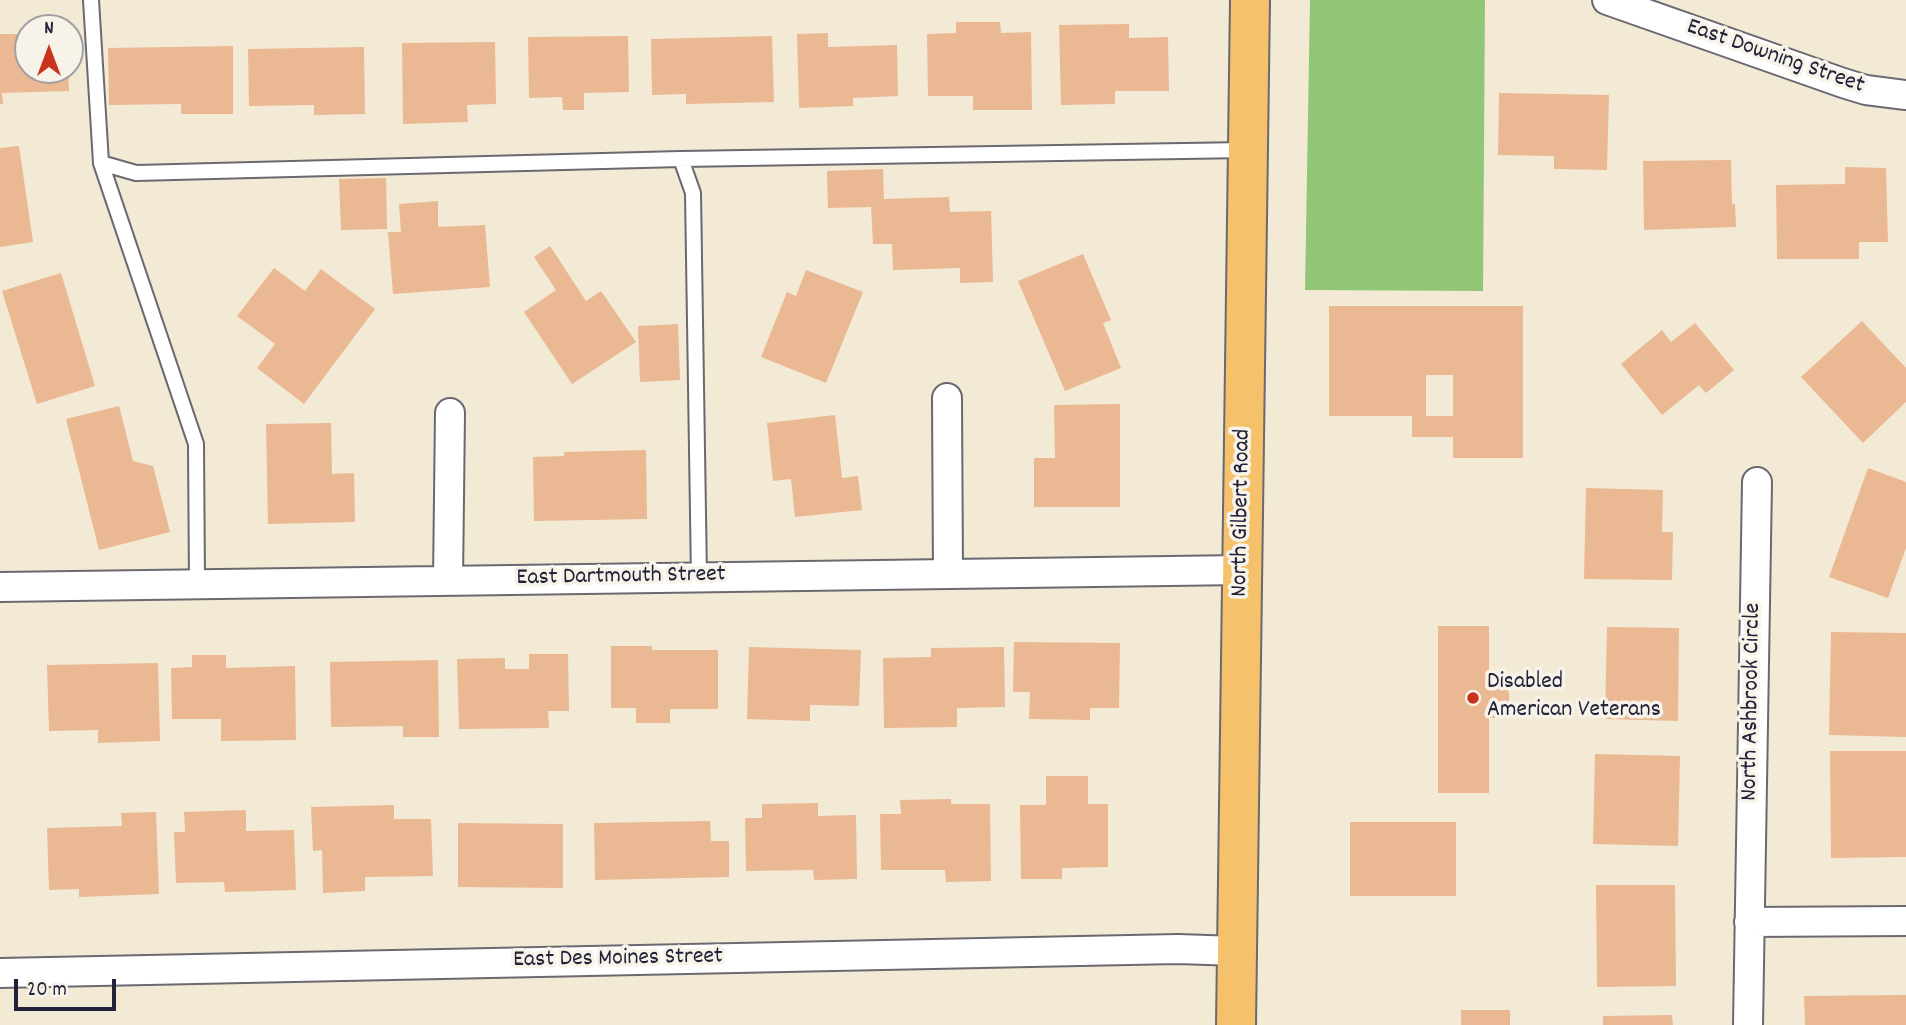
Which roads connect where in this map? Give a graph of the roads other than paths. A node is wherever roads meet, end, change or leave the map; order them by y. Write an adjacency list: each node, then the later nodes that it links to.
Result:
1 (91, 0): 7 (lane)
2 (1250, 0): 5 (main road, North Gilbert Road)
3 (1607, 0): 4 (street, East Downing Street)
4 (1906, 95)
5 (1248, 149): 6 (lane); 11 (main road, North Gilbert Road)
6 (681, 159): 7 (lane); 13 (lane)
7 (101, 163): 15 (lane)
8 (947, 398): 12 (street)
9 (450, 413): 14 (street)
10 (1757, 482): 18 (street, North Ashbrook Circle)
11 (1242, 570): 12 (street, East Dartmouth Street); 19 (main road, North Gilbert Road)
12 (948, 574): 13 (street, East Dartmouth Street)
13 (699, 578): 14 (street, East Dartmouth Street)
14 (448, 580): 15 (street, East Dartmouth Street)
15 (197, 584): 16 (street, East Dartmouth Street)
16 (0, 587)
17 (1906, 921): 18 (street)
18 (1749, 922): 22 (street, North Ashbrook Circle)
19 (1237, 951): 20 (street, East Des Moines Street); 21 (main road, North Gilbert Road)
20 (0, 973)
21 (1236, 1025)
22 (1748, 1025)

